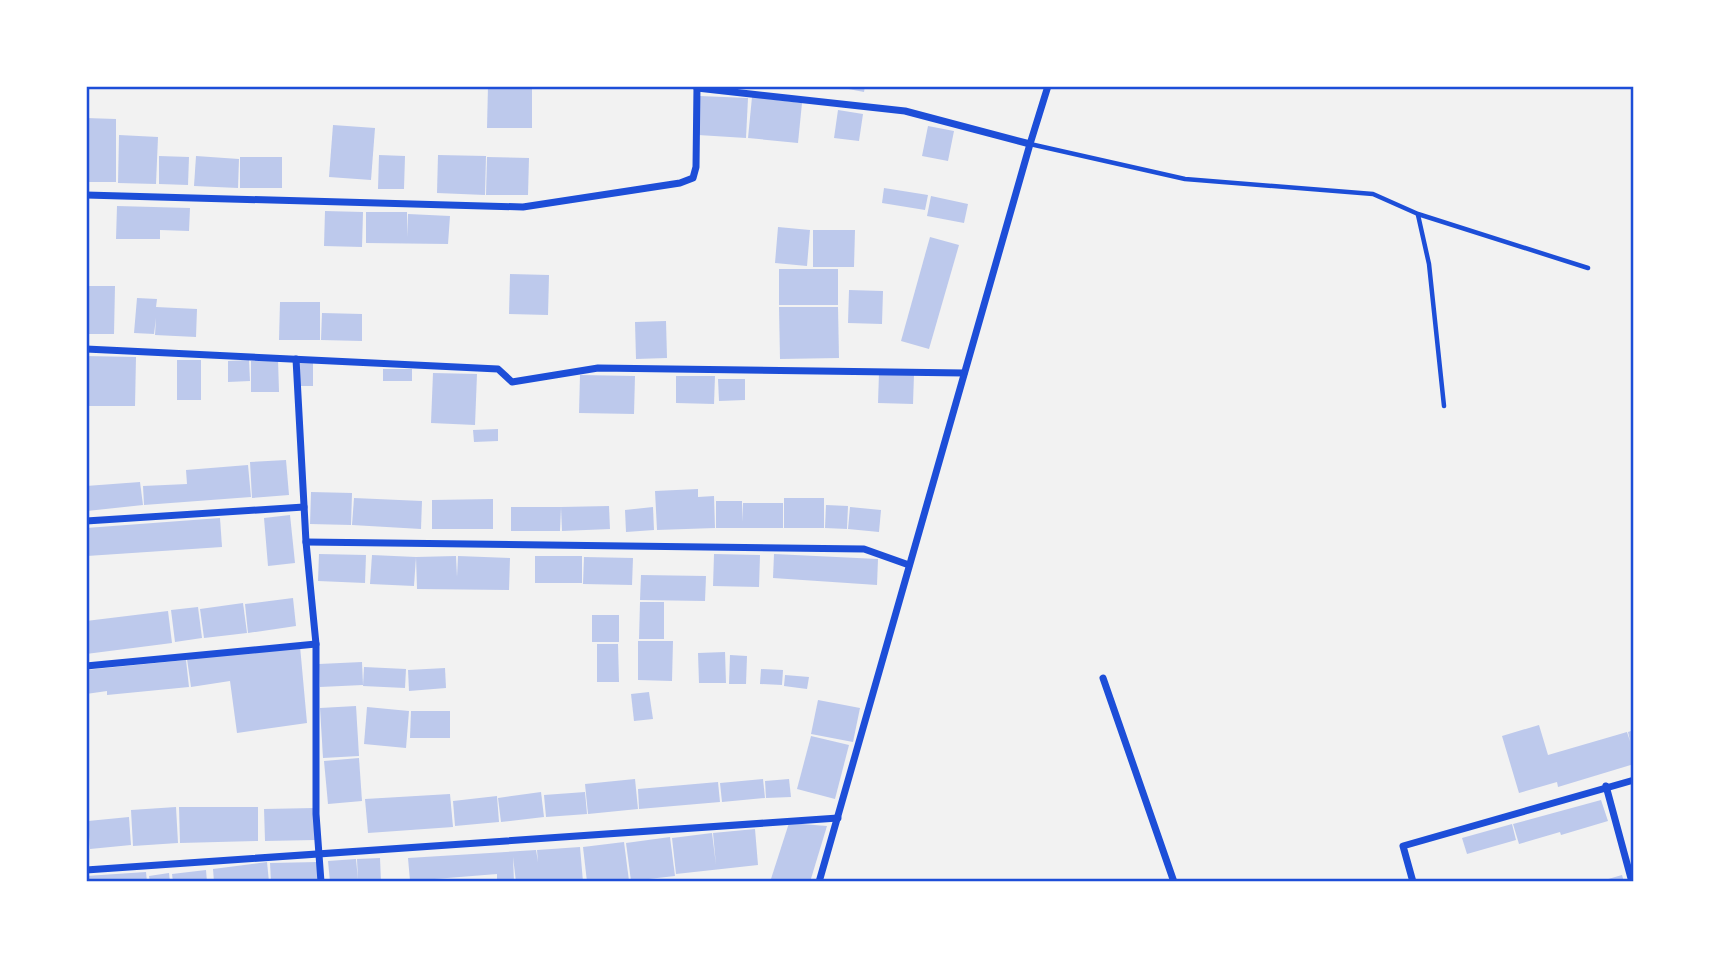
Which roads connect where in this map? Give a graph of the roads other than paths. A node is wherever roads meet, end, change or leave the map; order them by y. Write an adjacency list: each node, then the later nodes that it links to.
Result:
1 (1048, 86): 3 (street)
2 (697, 87): 3 (street); 4 (street)
3 (1030, 144): 5 (lane); 9 (street)
4 (86, 195)
5 (1418, 214): 6 (lane); 10 (lane)
6 (1588, 268)
7 (86, 349): 8 (street)
8 (296, 359): 9 (street); 11 (street)
9 (964, 373): 14 (street)
10 (1444, 406)
11 (304, 507): 12 (street); 13 (street)
12 (86, 521)
13 (306, 542): 14 (street); 15 (street)
14 (909, 565): 20 (street)
15 (316, 644): 16 (street); 21 (street)
16 (86, 666)
17 (1103, 678): 25 (street)
18 (1634, 780): 19 (street)
19 (1606, 786): 26 (street); 27 (street)
20 (838, 818): 21 (street); 24 (street)
21 (319, 852): 22 (street); 23 (street)
22 (86, 870)
23 (321, 882)
24 (819, 882)
25 (1174, 882)
26 (1413, 882)
27 (1632, 882)

